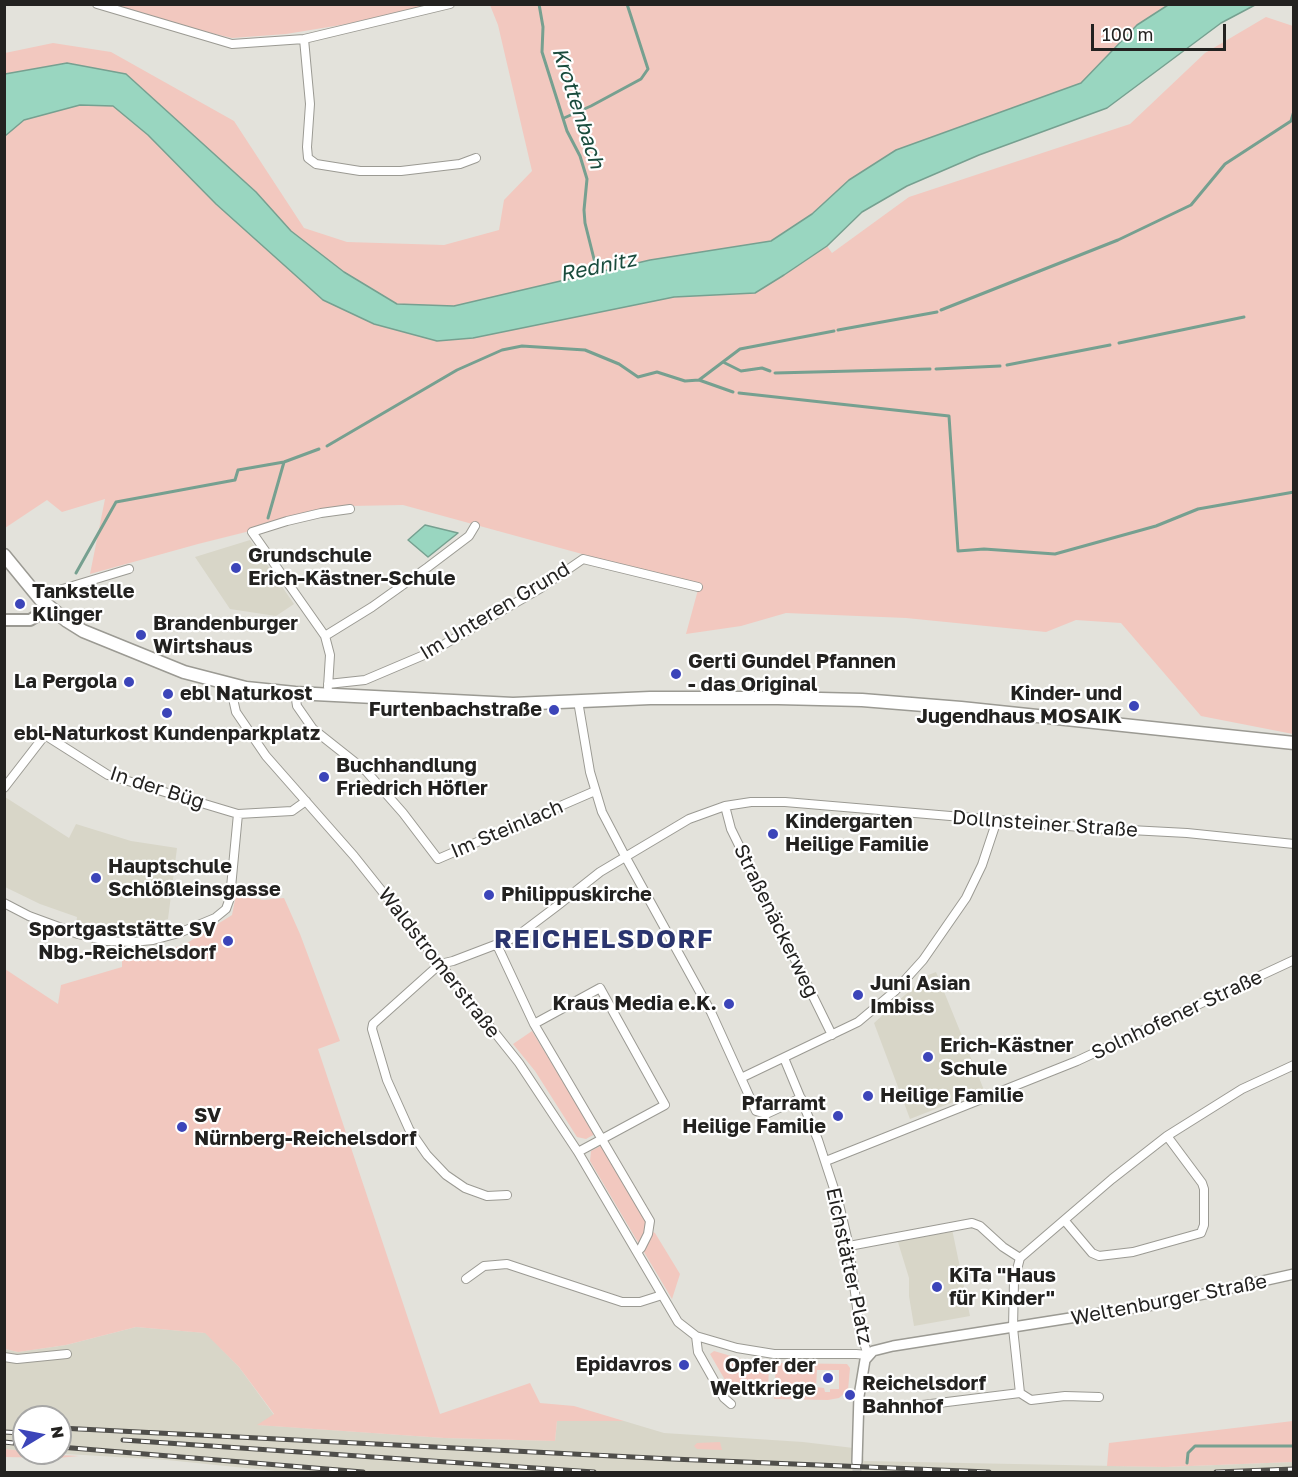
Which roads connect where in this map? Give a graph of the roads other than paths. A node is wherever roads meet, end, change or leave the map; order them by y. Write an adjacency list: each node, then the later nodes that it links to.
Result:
1 (97, 4): 3 (street)
2 (450, 4): 3 (street)
3 (304, 39): 4 (street)
4 (476, 158)
5 (350, 509): 12 (street)
6 (475, 526): 12 (street)
7 (4, 555): 10 (main road)
8 (129, 569): 10 (street)
9 (699, 587): 14 (street, Im Unteren Grund)
10 (45, 603): 11 (main road); 13 (main road)
11 (4, 620)
12 (325, 636): 14 (street)
13 (230, 685): 15 (main road); 20 (street, Waldstromerstraße)
14 (328, 689): 15 (main road); 16 (main road)
15 (295, 693): 19 (street, Im Steinlach)
16 (578, 701): 17 (main road); 19 (street)
17 (1293, 743)
18 (4, 788): 22 (street, In der Büg)
19 (595, 791): 25 (street)
20 (306, 801): 22 (street, In der Büg); 29 (street, Waldstromerstraße)
21 (725, 806): 23 (street, Dollnsteiner Straße); 25 (street, Dollnsteiner Straße); 31 (street, Straßenäckerweg)
22 (238, 814): 26 (street)
23 (997, 820): 24 (street, Dollnsteiner Straße); 31 (street)
24 (1293, 844)
25 (625, 856): 27 (street, Dollnsteiner Straße); 34 (street)
26 (4, 903)
27 (497, 945): 29 (street, Dollnsteiner Straße); 30 (street, Waldstromerstraße)
28 (1293, 960): 39 (street, Solnhofener Straße)
29 (440, 964): 38 (street, Waldstromerstraße); 40 (street)
30 (534, 1024): 37 (street, Waldstromerstraße); 37 (street)
31 (832, 1035): 32 (street)
32 (784, 1058): 34 (street); 35 (street, Eichstätter Platz)
33 (1293, 1065): 36 (street)
34 (741, 1078): 35 (street)
35 (801, 1098): 39 (street, Eichstätter Platz)
36 (1167, 1136): 41 (street); 41 (street)
37 (602, 1138): 38 (street); 43 (street, Waldstromerstraße)
38 (578, 1152): 43 (street, Waldstromerstraße)
39 (826, 1161): 42 (street, Eichstätter Platz)
40 (507, 1195)
41 (1065, 1221): 44 (street)
42 (849, 1246): 44 (street); 51 (street, Eichstätter Platz)
43 (637, 1252): 47 (street, Waldstromerstraße)
44 (1020, 1258): 48 (street)
45 (1293, 1274): 48 (street, Weltenburger Straße)
46 (466, 1279): 47 (street)
47 (662, 1295): 49 (street, Waldstromerstraße)
48 (1013, 1328): 51 (street, Weltenburger Straße); 53 (street)
49 (696, 1335): 51 (street, Waldstromerstraße); 55 (street)
50 (67, 1354): 52 (street)
51 (868, 1355): 57 (street)
52 (4, 1357)
53 (1020, 1393): 54 (street); 56 (street)
54 (1099, 1397)
55 (731, 1404)
56 (882, 1410)
57 (857, 1462)

